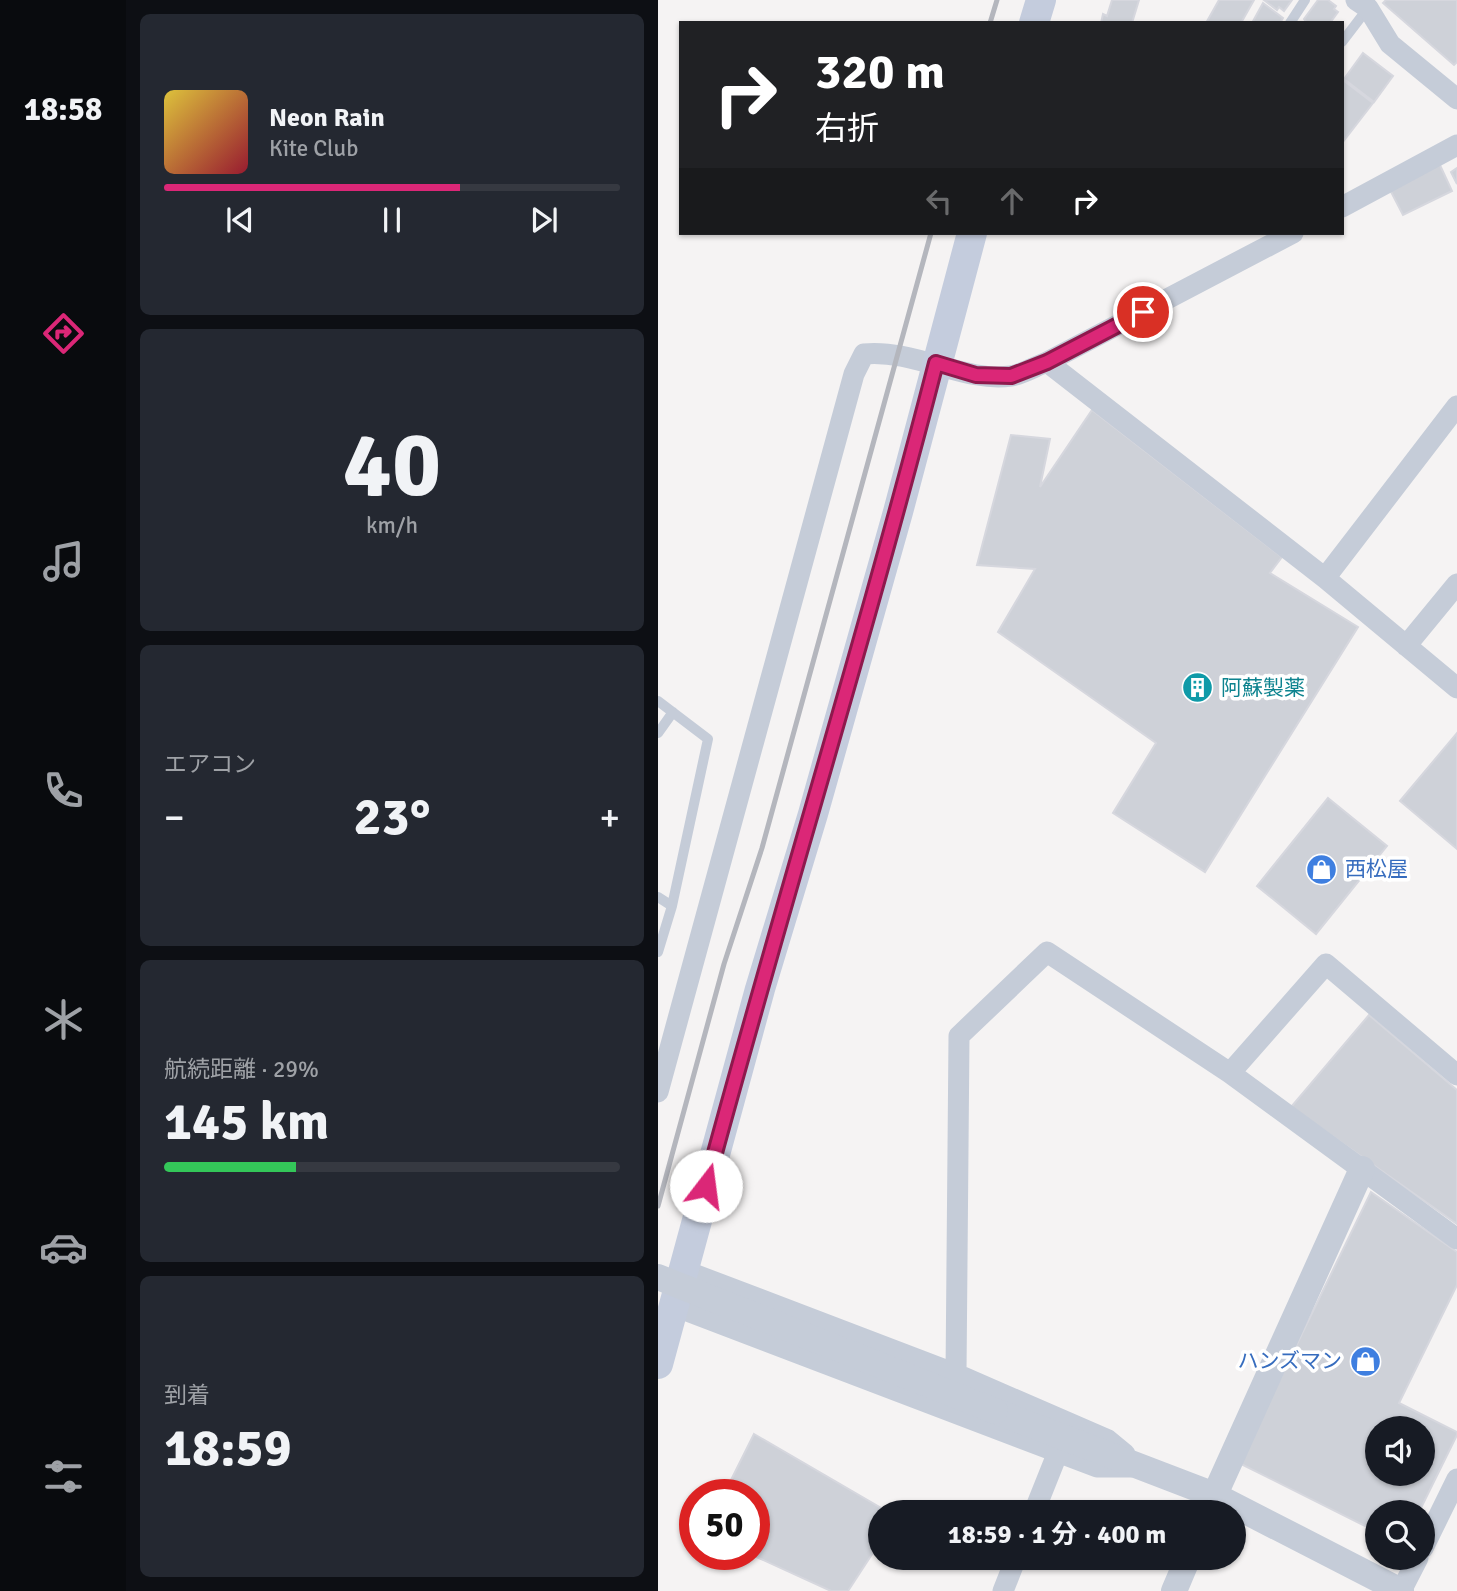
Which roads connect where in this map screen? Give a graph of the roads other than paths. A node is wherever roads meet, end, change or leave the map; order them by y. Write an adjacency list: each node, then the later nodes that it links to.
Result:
1 (1041, 0): 4 (main road)
2 (1305, 0): 5 (lane)
3 (1361, 2): 6 (lane); 7 (street)
4 (1035, 21)
5 (1291, 21)
6 (1344, 37)
7 (1457, 99)
8 (1457, 145): 9 (street)
9 (1344, 206)
10 (971, 235): 13 (main road)
11 (1289, 235): 12 (street)
12 (1047, 362): 13 (street); 15 (street)
13 (936, 363): 27 (street); 30 (main road)
14 (1457, 406): 15 (street)
15 (1325, 578): 17 (street)
16 (1457, 584): 17 (street)
17 (1406, 646): 18 (street)
18 (1457, 688)
19 (658, 701): 20 (lane)
20 (673, 712): 21 (lane); 23 (lane)
21 (658, 733)
22 (658, 897): 23 (lane)
23 (672, 906): 24 (lane)
24 (658, 952)
25 (1230, 1073): 26 (street); 28 (street); 33 (street)
26 (1457, 1075)
27 (658, 1092)
28 (1362, 1169): 29 (street); 39 (street)
29 (1457, 1239)
30 (671, 1274): 31 (main road); 33 (street); 35 (street, bridge)
31 (674, 1306): 32 (main road); 34 (street)
32 (658, 1364)
33 (957, 1374): 35 (street)
34 (1058, 1452): 35 (street); 37 (street)
35 (1140, 1466): 38 (street)
36 (1457, 1479): 41 (street)
37 (1039, 1500)
38 (1203, 1500)
39 (1212, 1500)
40 (1246, 1520): 47 (street)
41 (1435, 1524)
42 (1011, 1570): 45 (street)
43 (1183, 1570): 46 (street)
44 (1412, 1570): 47 (street)
45 (1003, 1591)
46 (1174, 1591)
47 (1401, 1591)

